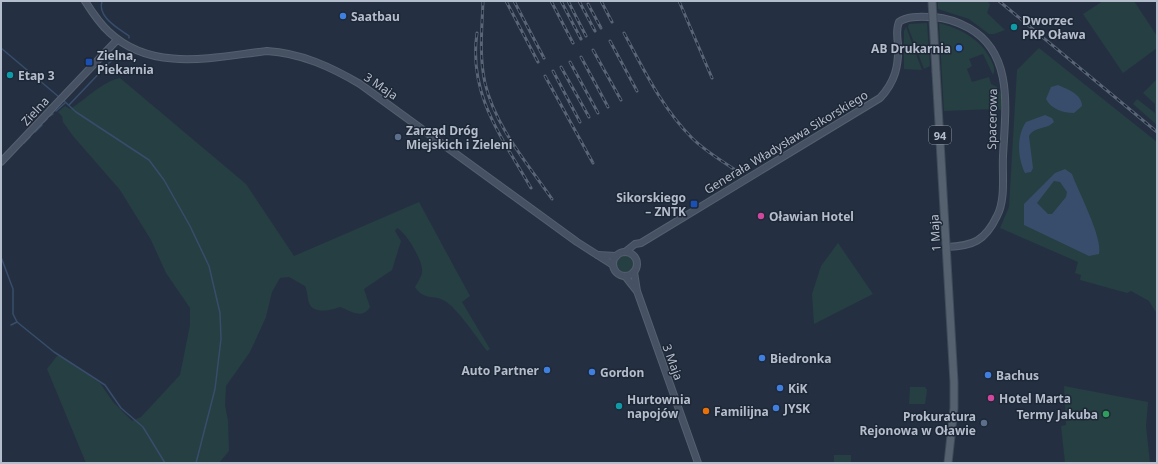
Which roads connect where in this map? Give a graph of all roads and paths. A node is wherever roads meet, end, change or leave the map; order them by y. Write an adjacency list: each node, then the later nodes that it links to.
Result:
1 (85, 1): 4 (street, 3 Maja)
2 (932, 1): 7 (main road, 1 Maja / 94, bridge)
3 (897, 31): 6 (street, Generała Władysława Sikorskiego); 7 (street, Spacerowa)
4 (117, 40): 5 (street, Zielna); 9 (street, 3 Maja)
5 (1, 162)
6 (641, 243): 8 (street, Generała Władysława Sikorskiego); 11 (street)
7 (947, 248): 17 (main road, 1 Maja / 94)
8 (625, 252): 10 (street); 11 (street)
9 (596, 255): 10 (street); 12 (street, 3 Maja)
10 (616, 256): 12 (street)
11 (634, 256): 13 (street)
12 (613, 265): 14 (street)
13 (634, 272): 14 (street); 15 (street, 3 Maja)
14 (624, 276): 15 (street, 3 Maja)
15 (636, 291): 16 (street, 3 Maja)
16 (698, 463)
17 (948, 463)

